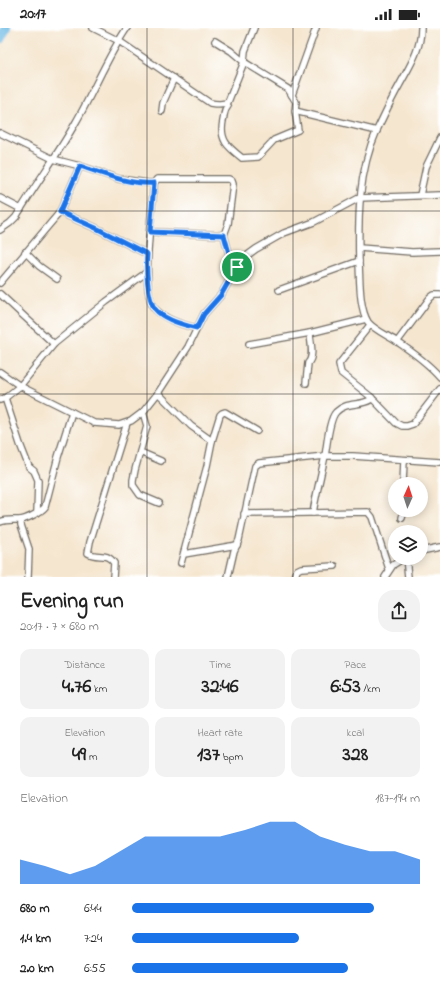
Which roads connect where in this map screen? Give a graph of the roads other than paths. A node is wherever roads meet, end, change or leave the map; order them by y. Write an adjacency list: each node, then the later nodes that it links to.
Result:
1 (93, 28): 6 (street)
2 (127, 28): 6 (street)
3 (254, 28): 8 (street)
4 (316, 28): 10 (street)
5 (422, 28): 14 (street)
6 (119, 41): 9 (street); 17 (street)
7 (215, 41): 8 (street)
8 (244, 62): 10 (street); 11 (street)
9 (174, 78): 11 (street); 12 (street)
10 (292, 95): 13 (street)
11 (225, 104): 13 (street)
12 (162, 111)
13 (295, 111): 14 (street)
14 (377, 131): 23 (street)
15 (0, 133): 17 (street)
16 (440, 138): 20 (street)
17 (53, 159): 18 (street); 24 (street)
18 (80, 166): 19 (street); 25 (street)
19 (154, 183): 27 (street); 28 (street)
20 (420, 195): 21 (street); 23 (street)
21 (440, 195)
22 (0, 198): 24 (street)
23 (359, 198): 29 (street); 34 (street)
24 (21, 209): 26 (street)
25 (60, 212): 31 (street); 32 (street)
26 (0, 230)
27 (150, 232): 28 (street); 32 (street)
28 (224, 235): 34 (street)
29 (359, 248): 30 (street); 33 (street)
30 (440, 251)
31 (25, 252): 36 (street); 37 (street)
32 (147, 254): 35 (street)
33 (359, 261): 38 (street); 41 (street)
34 (237, 267): 43 (street)
35 (147, 272): 43 (street); 46 (street)
36 (57, 279)
37 (0, 283)
38 (279, 290)
39 (0, 294): 46 (street)
40 (440, 295): 45 (street)
41 (366, 319): 42 (street); 44 (street)
42 (370, 325): 45 (street); 54 (street)
43 (197, 328): 53 (street)
44 (310, 333): 47 (street); 50 (street)
45 (397, 342): 49 (street)
46 (54, 344): 51 (street)
47 (249, 344)
48 (0, 372): 51 (street)
49 (440, 377)
50 (306, 383)
51 (20, 386): 55 (street); 56 (street)
52 (440, 389): 54 (street)
53 (158, 393): 57 (street); 60 (street)
54 (371, 397): 62 (street)
55 (3, 399): 68 (street)
56 (72, 412): 58 (street); 68 (street)
57 (143, 412): 58 (street); 61 (street)
58 (126, 423): 83 (street)
59 (257, 430): 60 (street)
60 (212, 441): 76 (street)
61 (140, 452): 64 (street); 67 (street)
62 (325, 456): 63 (street); 69 (street); 70 (street)
63 (404, 460): 65 (street); 66 (street)
64 (161, 461)
65 (440, 462)
66 (403, 477)
67 (159, 503)
68 (37, 513): 71 (street)
69 (313, 513): 70 (street); 81 (street)
70 (244, 514): 73 (street)
71 (21, 520): 72 (street); 82 (street)
72 (0, 522)
73 (237, 545): 76 (street); 84 (street)
74 (440, 547): 75 (street)
75 (428, 550)
76 (184, 554): 77 (street)
77 (182, 563)
78 (395, 565): 81 (street)
79 (406, 565): 87 (street)
80 (336, 566): 85 (street)
81 (389, 569): 86 (street)
82 (28, 577)
83 (113, 577)
84 (228, 577)
85 (295, 577)
86 (384, 577)
87 (408, 577)

